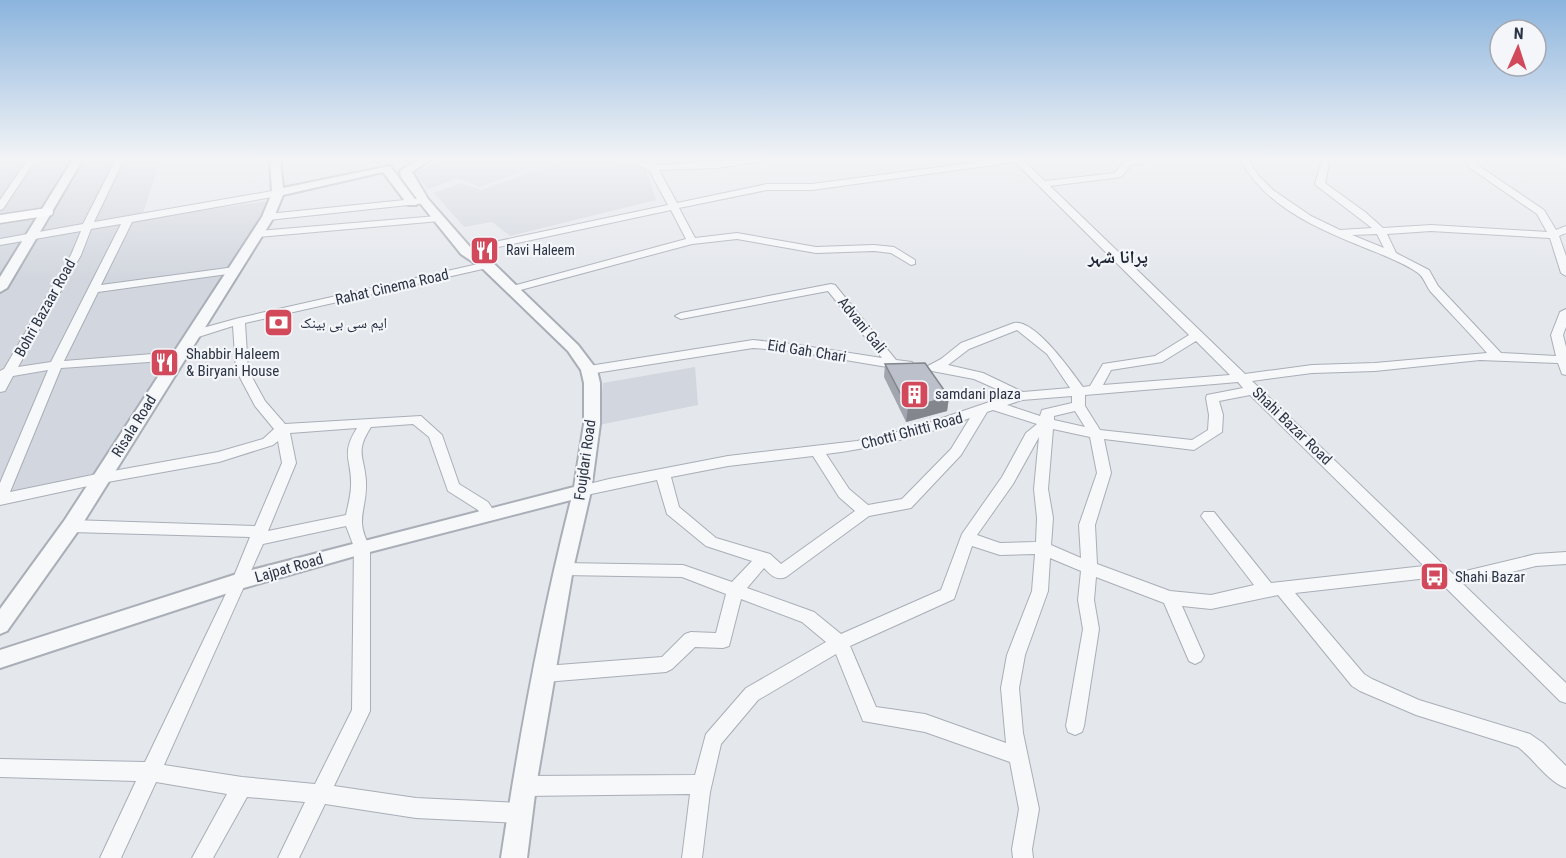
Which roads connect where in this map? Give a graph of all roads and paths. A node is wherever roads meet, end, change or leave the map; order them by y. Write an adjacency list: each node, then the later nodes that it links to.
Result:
1 (55, 199): 15 (street)
2 (101, 199): 20 (street, Bohri Bazaar Road)
3 (240, 199): 19 (street)
4 (275, 199): 16 (street, Risala Road)
5 (416, 199): 13 (street)
6 (417, 199): 13 (street)
7 (670, 199): 14 (street)
8 (711, 199): 14 (street)
9 (1057, 199): 42 (street, Shahi Bazar Road)
10 (1277, 199): 22 (street)
11 (1341, 199): 23 (street)
12 (1521, 199): 25 (street)
13 (418, 202): 16 (street); 18 (street)
14 (674, 207): 27 (street); 29 (street)
15 (47, 212): 17 (main road); 26 (street)
16 (268, 217): 24 (street, Risala Road)
17 (0, 219)
18 (437, 219): 24 (street); 29 (street)
19 (128, 220): 20 (street); 36 (street)
20 (88, 226): 26 (street); 50 (street, Bohri Bazaar Road)
21 (1566, 229): 25 (street)
22 (1342, 233): 23 (street); 30 (street)
23 (1383, 233): 25 (street); 30 (street)
24 (258, 234): 33 (street, Risala Road)
25 (1554, 235): 34 (street)
26 (32, 237): 28 (street); 35 (street)
27 (692, 241): 31 (street); 37 (street)
28 (0, 242)
29 (466, 251): 32 (street)
30 (1392, 255): 44 (street)
31 (911, 262)
32 (487, 264): 37 (street); 40 (street, Rahat Cinema Road)
33 (234, 270): 36 (street); 41 (street, Risala Road)
34 (1566, 273)
35 (0, 288)
36 (94, 289): 47 (street)
37 (513, 289): 49 (street)
38 (1566, 312): 46 (street)
39 (681, 316): 45 (street, Advani Gali)
40 (238, 321): 41 (street, Rahat Cinema Road); 59 (street)
41 (192, 335): 43 (street, Risala Road)
42 (1197, 335): 51 (street, Shahi Bazar Road); 54 (street)
43 (178, 356): 47 (street); 63 (street, Risala Road)
44 (1498, 357): 46 (street, Chotti Ghitti Road); 51 (street, Chotti Ghitti Road)
45 (893, 364): 48 (street, Eid Gah Chari); 49 (street, Eid Gah Chari)
46 (1565, 364)
47 (56, 365): 50 (street); 65 (street)
48 (932, 366): 54 (street); 55 (street, Eid Gah Chari)
49 (590, 370): 64 (street, Foujdari Road)
50 (4, 373): 52 (street, Bohri Bazaar Road)
51 (1242, 378): 53 (street, Shahi Bazar Road); 54 (street, Chotti Ghitti Road)
52 (0, 388)
53 (1254, 390): 60 (street); 80 (street, Shahi Bazar Road)
54 (1084, 395): 55 (street, Chotti Ghitti Road); 58 (street); 60 (street)
55 (1021, 396): 56 (street, Chotti Ghitti Road)
56 (988, 408): 58 (street); 61 (street, Chotti Ghitti Road); 66 (street)
57 (367, 423): 59 (street); 67 (street); 69 (street)
58 (1047, 423): 60 (street); 72 (street); 74 (street)
59 (282, 429): 63 (street); 71 (street)
60 (1095, 434): 77 (street)
61 (816, 450): 62 (street, Chotti Ghitti Road); 66 (street)
62 (663, 473): 64 (street, Chotti Ghitti Road); 75 (street)
63 (102, 477): 65 (street); 70 (street, Risala Road)
64 (582, 491): 67 (street, Lajpat Road); 78 (street, Foujdari Road)
65 (0, 500)
66 (865, 511): 75 (street)
67 (489, 516): 73 (street, Lajpat Road)
68 (1209, 516): 82 (street)
69 (354, 519): 71 (street); 73 (street)
70 (71, 526): 71 (street); 84 (street, Risala Road)
71 (259, 535): 79 (street)
72 (967, 538): 74 (street); 85 (street)
73 (362, 547): 79 (street, Lajpat Road); 100 (street)
74 (1042, 548): 77 (street); 93 (street)
75 (764, 558): 81 (street)
76 (1566, 558): 80 (street)
77 (1089, 568): 83 (street); 92 (street)
78 (563, 569): 81 (street); 88 (street, Foujdari Road)
79 (240, 581): 87 (street, Lajpat Road); 95 (street)
80 (1451, 581): 82 (street); 89 (street, Shahi Bazar Road)
81 (735, 590): 85 (street); 88 (street)
82 (1275, 590): 83 (street); 96 (street)
83 (1170, 598): 86 (street)
84 (0, 625)
85 (840, 643): 93 (street); 97 (street)
86 (1195, 656)
87 (0, 659)
88 (545, 674): 98 (street, Foujdari Road)
89 (1548, 677): 90 (street); 91 (street, Shahi Bazar Road)
90 (1566, 677)
91 (1566, 695)
92 (1075, 726)
93 (1019, 756): 107 (street)
94 (0, 768): 95 (street)
95 (151, 772): 99 (street); 102 (street)
96 (1566, 780)
97 (702, 784): 98 (street); 106 (street)
98 (524, 786): 101 (street, Foujdari Road)
99 (242, 787): 100 (street); 103 (street)
100 (321, 794): 101 (street); 104 (street)
101 (520, 813): 105 (street, Foujdari Road)
102 (110, 858)
103 (202, 858)
104 (288, 858)
105 (514, 858)
106 (692, 858)
107 (1023, 858)

